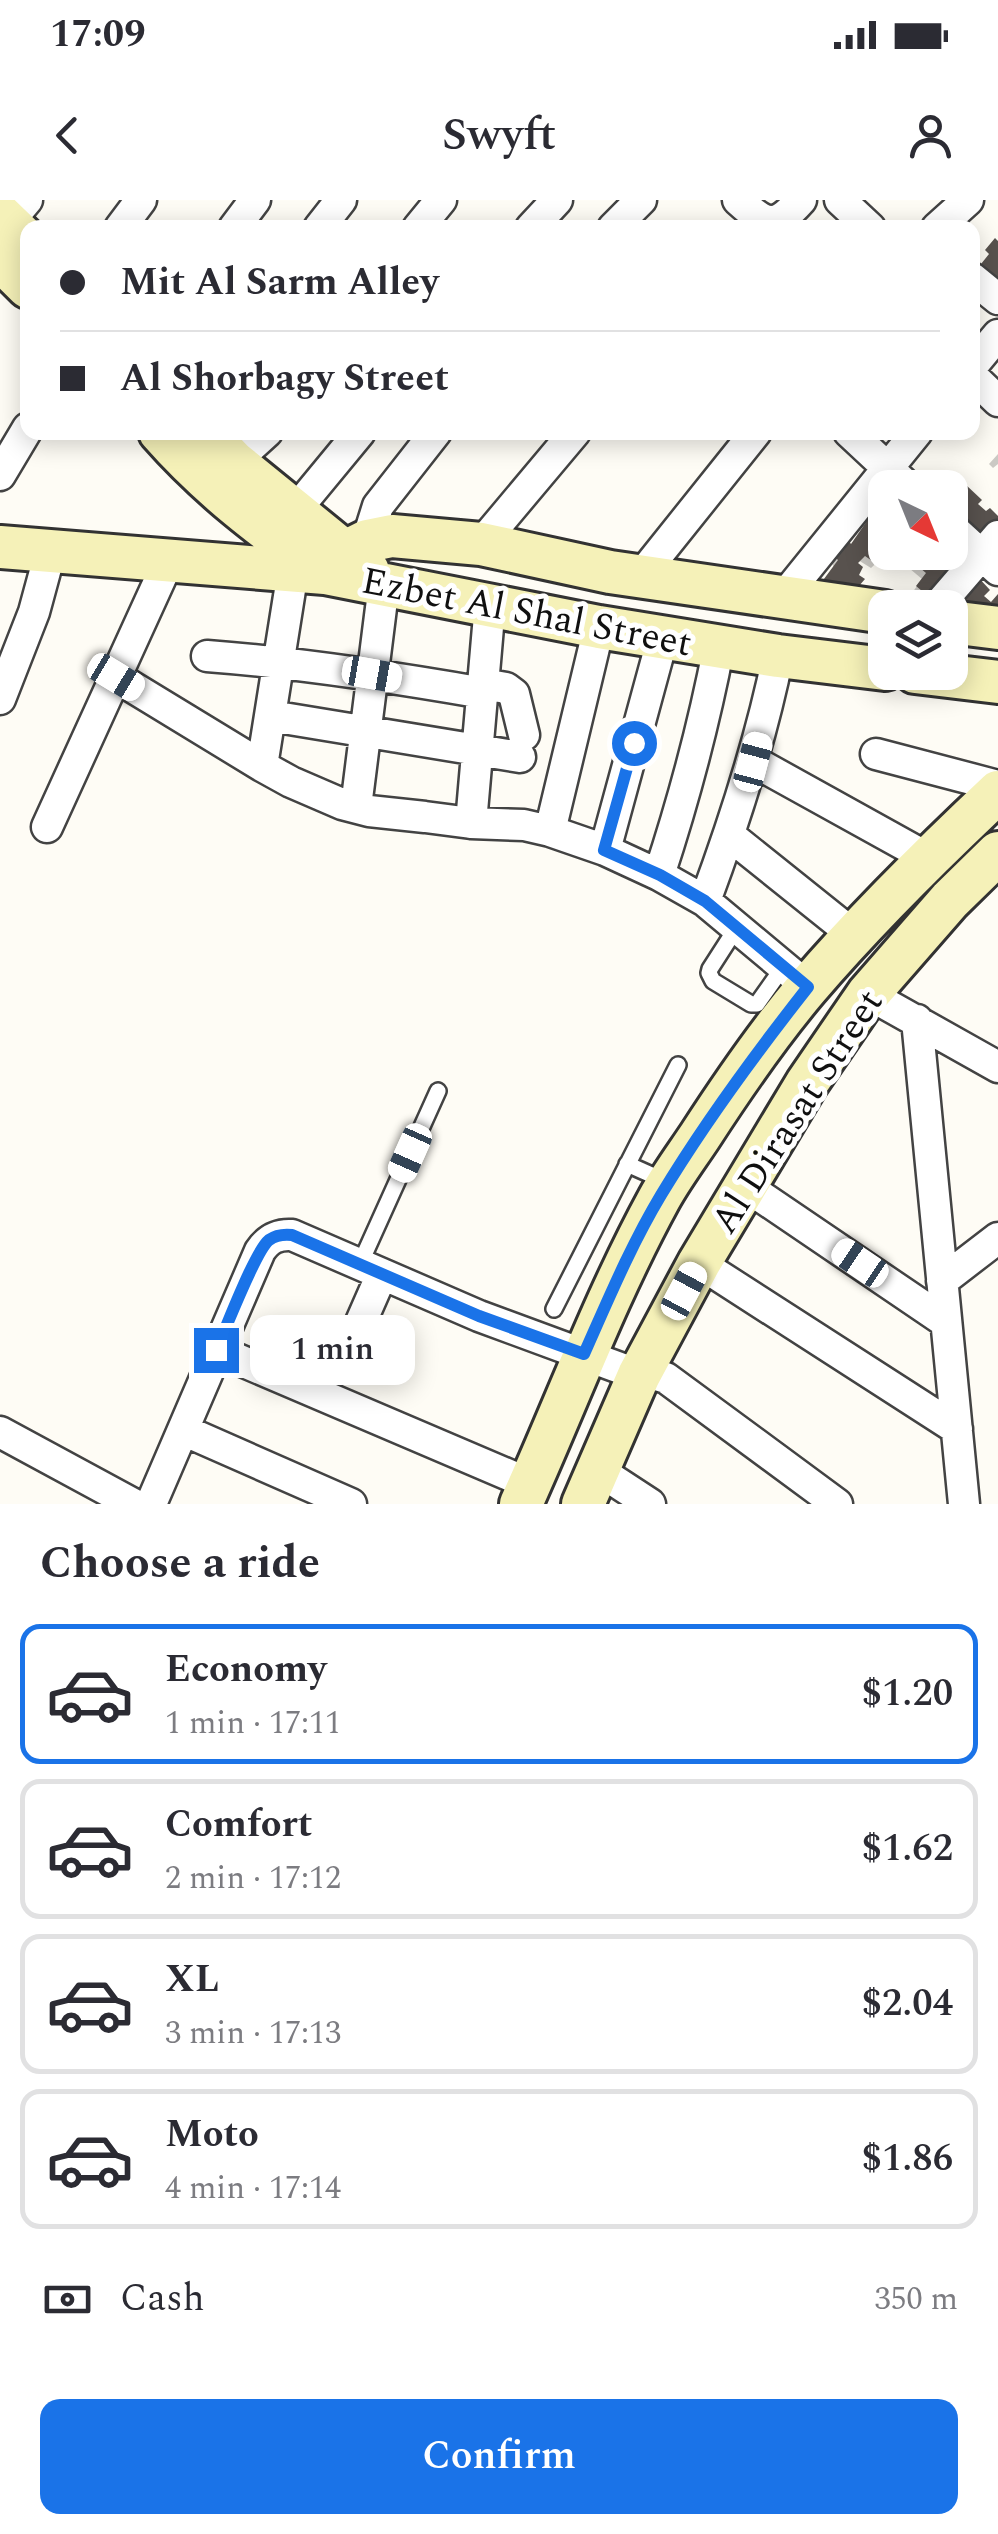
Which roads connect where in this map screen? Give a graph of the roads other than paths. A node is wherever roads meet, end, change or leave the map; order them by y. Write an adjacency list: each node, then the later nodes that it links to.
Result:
1 (341, 200): 8 (street)
2 (441, 200): 9 (street)
3 (558, 200): 10 (street)
4 (641, 200): 11 (street)
5 (801, 200): 12 (street)
6 (840, 200): 13 (street)
7 (968, 200): 14 (street)
8 (325, 220)
9 (425, 220)
10 (539, 220)
11 (622, 220)
12 (780, 220)
13 (861, 220)
14 (946, 220)
15 (998, 335): 16 (street)
16 (980, 356)
17 (21, 440): 28 (street)
18 (167, 440): 36 (street)
19 (353, 440): 30 (street)
20 (430, 440): 36 (street)
21 (567, 440): 32 (street)
22 (750, 440): 38 (street)
23 (857, 440): 26 (street)
24 (914, 440): 27 (street)
25 (220, 447): 30 (street)
26 (889, 470)
27 (901, 470)
28 (0, 474)
29 (868, 509): 41 (street)
30 (294, 512): 36 (street)
31 (968, 538): 35 (street)
32 (481, 544): 36 (street, Ezbet Al Shal Street); 38 (street, Ezbet Al Shal Street)
33 (0, 547): 34 (street, Ezbet Al Shal Street)
34 (50, 553): 37 (street, Ezbet Al Shal Street); 58 (street)
35 (992, 554): 40 (street)
36 (333, 559): 37 (street, Ezbet Al Shal Street); 39 (street); 51 (street)
37 (168, 562): 54 (street)
38 (640, 577): 41 (street, Ezbet Al Shal Street)
39 (384, 584): 42 (street, Ezbet Al Shal Street); 53 (street)
40 (955, 590)
41 (782, 598): 43 (street, Ezbet Al Shal Street)
42 (490, 604): 45 (street, Ezbet Al Shal Street); 57 (street)
43 (868, 610)
44 (968, 624): 46 (street)
45 (599, 626): 47 (street, Ezbet Al Shal Street); 69 (street)
46 (998, 628)
47 (663, 636): 48 (street, Ezbet Al Shal Street); 71 (street)
48 (719, 646): 50 (street, Ezbet Al Shal Street); 74 (street)
49 (206, 656): 51 (street)
50 (778, 656): 52 (street, Ezbet Al Shal Street); 63 (street)
51 (280, 662): 53 (street); 59 (street)
52 (868, 667)
53 (372, 674): 57 (street); 60 (street)
54 (116, 677): 64 (street); 68 (street)
55 (968, 678): 56 (street)
56 (998, 682)
57 (483, 689): 61 (street); 61 (street)
58 (0, 699)
59 (271, 716): 60 (street); 64 (street)
60 (365, 732): 61 (street); 66 (street)
61 (477, 750): 67 (street)
62 (876, 754): 65 (street)
63 (753, 762): 70 (street); 73 (street)
64 (262, 766): 66 (street)
65 (998, 789): 73 (street, Al Dirasat Street)
66 (356, 807): 67 (street)
67 (471, 822): 69 (street)
68 (47, 826)
69 (550, 831): 71 (street)
70 (729, 835): 75 (street); 77 (street)
71 (604, 850): 74 (street)
72 (998, 853): 79 (street, Al Dirasat Street)
73 (928, 858): 77 (street, Al Dirasat Street)
74 (660, 875): 75 (street)
75 (705, 901): 76 (street)
76 (736, 927): 78 (street); 78 (lane)
77 (856, 936): 78 (street, Al Dirasat Street)
78 (796, 977): 85 (street, Al Dirasat Street)
79 (868, 994): 80 (street); 86 (street, Al Dirasat Street)
80 (916, 1020): 82 (street); 90 (street)
81 (678, 1066): 84 (lane)
82 (998, 1067)
83 (438, 1091): 89 (lane)
84 (627, 1164): 85 (lane); 91 (lane)
85 (669, 1183): 94 (street, Al Dirasat Street)
86 (744, 1185): 88 (street, Al Dirasat Street); 92 (street)
87 (998, 1238): 90 (street)
88 (698, 1263): 96 (street, Al Dirasat Street); 97 (street)
89 (371, 1269): 93 (street); 94 (street); 95 (street)
90 (942, 1282): 92 (street)
91 (554, 1309)
92 (946, 1322): 97 (street)
93 (216, 1350): 98 (street); 101 (street)
94 (584, 1354): 96 (street); 101 (street, Al Dirasat Street)
95 (346, 1356)
96 (639, 1375): 100 (street, Al Dirasat Street); 106 (street)
97 (956, 1429): 107 (street)
98 (182, 1430): 103 (street); 104 (street)
99 (0, 1432): 102 (street)
100 (590, 1487): 105 (street)
101 (526, 1494)
102 (133, 1504)
103 (151, 1504)
104 (351, 1504)
105 (650, 1504)
106 (837, 1504)
107 (964, 1504)

